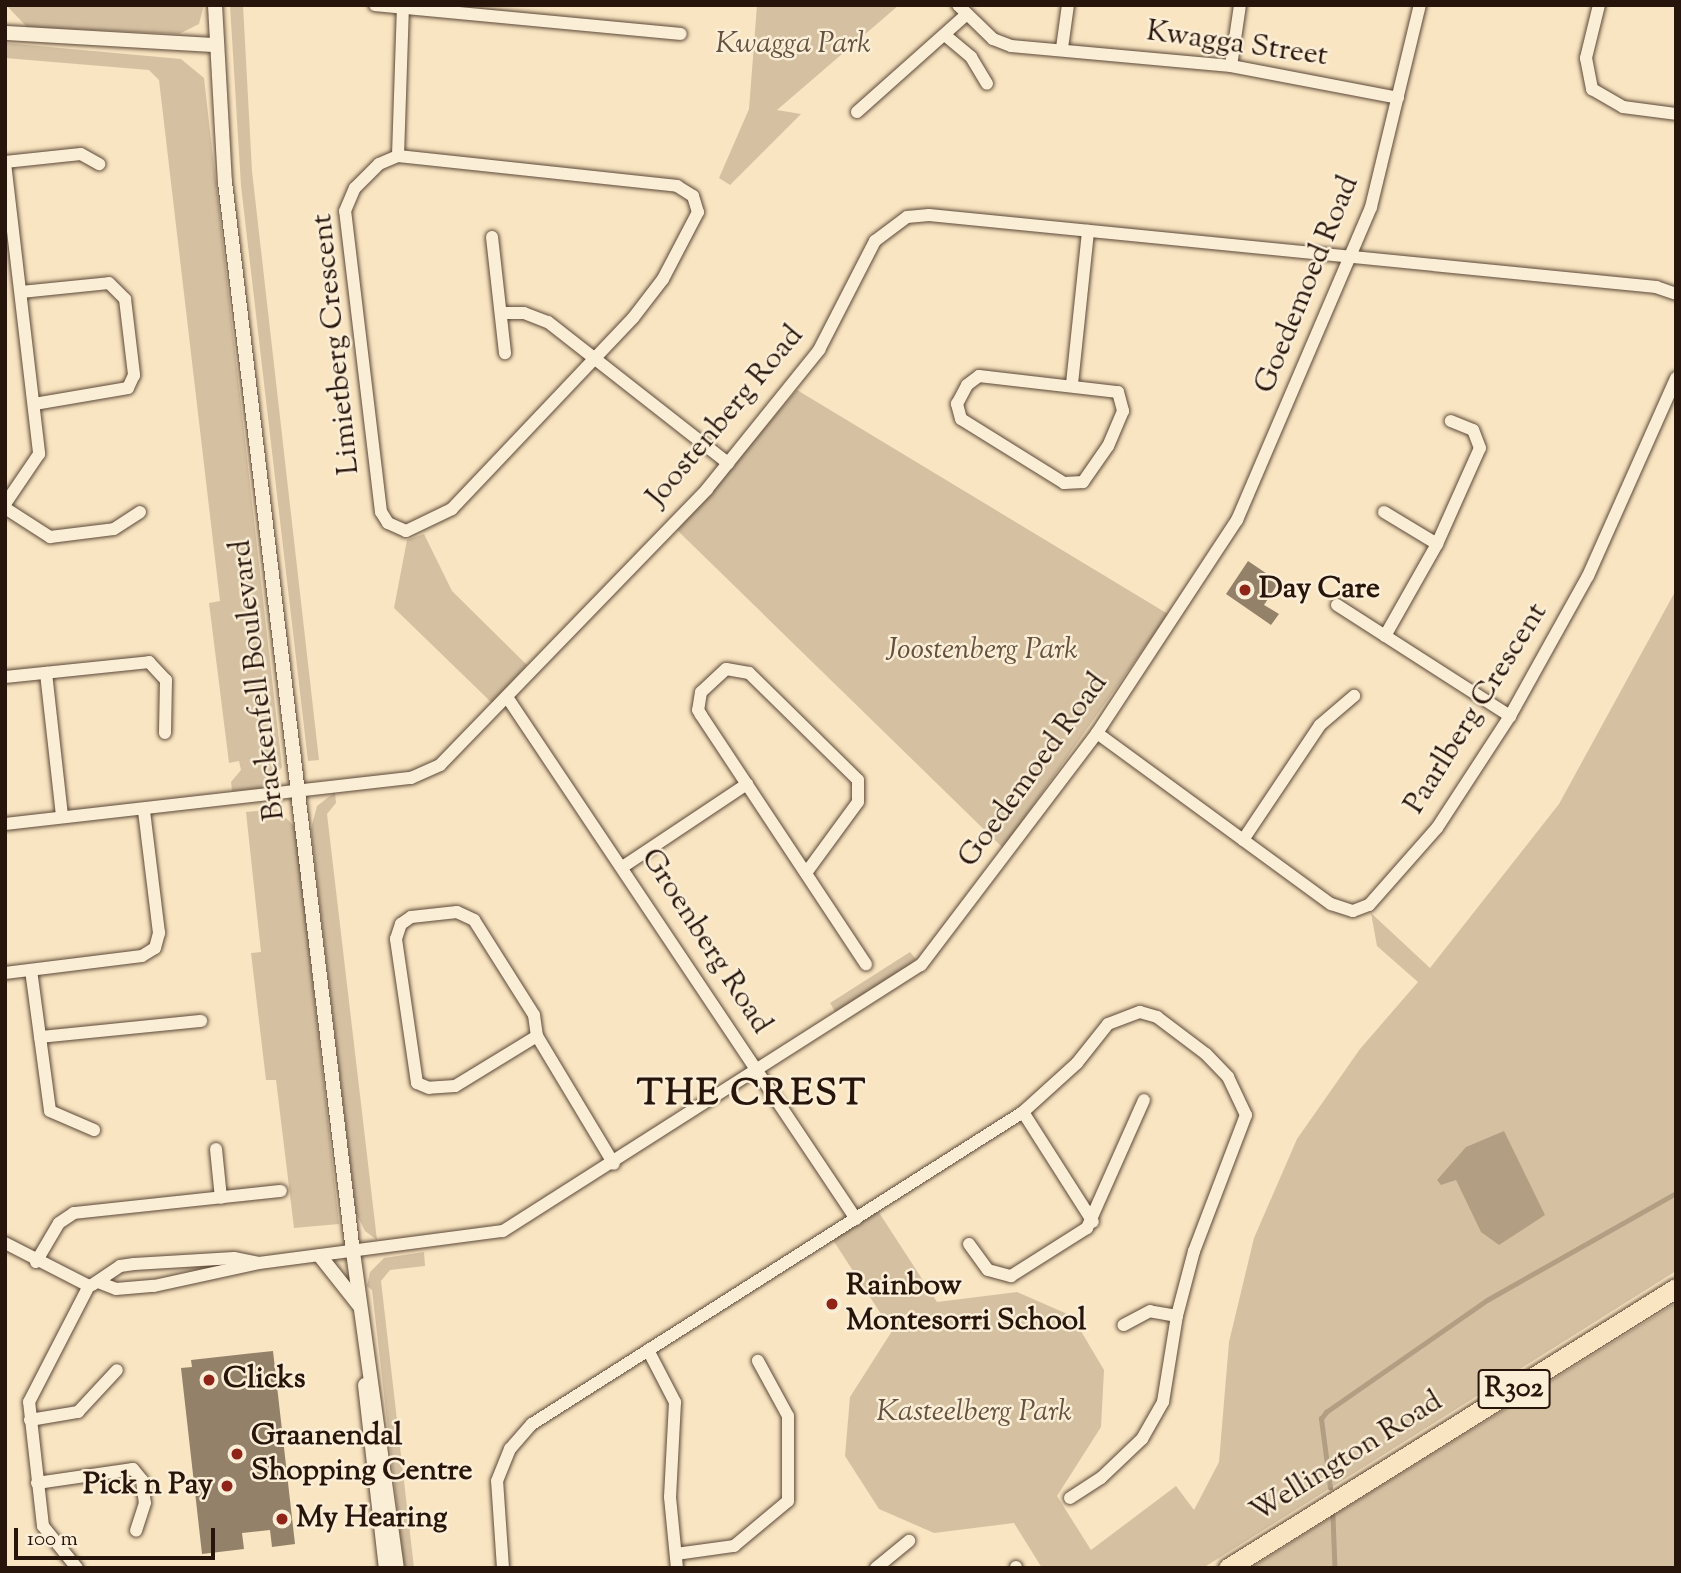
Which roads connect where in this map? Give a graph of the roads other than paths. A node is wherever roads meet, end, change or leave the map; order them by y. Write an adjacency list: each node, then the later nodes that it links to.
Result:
1 (215, 5): 12 (street, Brackenfell Boulevard)
2 (375, 5): 7 (street)
3 (1068, 5): 13 (street)
4 (1240, 5): 14 (street)
5 (1420, 5): 16 (street, Goedemoed Road)
6 (1598, 5): 18 (street)
7 (403, 7): 10 (street); 19 (street)
8 (962, 10): 11 (street); 13 (street, Kwagga Street)
9 (5, 33): 12 (street)
10 (681, 34)
11 (946, 36): 15 (street); 17 (street)
12 (215, 45): 49 (street, Brackenfell Boulevard)
13 (1062, 48): 14 (street, Kwagga Street)
14 (1231, 66): 16 (street, Kwagga Street)
15 (987, 84)
16 (1398, 98): 24 (street, Goedemoed Road)
17 (857, 112)
18 (1676, 114)
19 (398, 156): 29 (street, Limietberg Crescent); 29 (street, Limietberg Crescent)
20 (5, 163): 21 (street); 25 (street)
21 (99, 164)
22 (1088, 232): 24 (street, Joostenberg Road); 31 (street); 34 (street, Joostenberg Road)
23 (492, 237): 27 (street)
24 (1351, 259): 26 (street); 47 (street, Goedemoed Road)
25 (21, 292): 32 (street); 32 (street)
26 (1676, 294)
27 (501, 313): 28 (street); 29 (street)
28 (505, 353)
29 (593, 360): 34 (street)
30 (1676, 378): 45 (street, Paarlberg Crescent)
31 (1072, 384): 31 (street)
32 (34, 404): 35 (street)
33 (1451, 421): 38 (street)
34 (728, 463): 44 (street, Joostenberg Road)
35 (5, 506): 36 (street)
36 (141, 512)
37 (1384, 512): 38 (street)
38 (1437, 544): 40 (street)
39 (1337, 605): 40 (street)
40 (1385, 636): 45 (street)
41 (46, 673): 42 (street); 46 (street); 51 (street)
42 (5, 677)
43 (1354, 696): 53 (street)
44 (507, 697): 49 (street, Joostenberg Road); 54 (street, Groenberg Road)
45 (1510, 716): 53 (street, Paarlberg Crescent)
46 (165, 733)
47 (1097, 733): 53 (street, Paarlberg Crescent); 62 (street, Goedemoed Road)
48 (747, 784): 54 (street); 55 (street); 55 (street)
49 (299, 790): 50 (street, Joostenberg Road); 74 (street, Brackenfell Boulevard)
50 (144, 810): 51 (street, Joostenberg Road); 57 (street)
51 (62, 816): 52 (street, Joostenberg Road)
52 (5, 824)
53 (1243, 840)
54 (624, 866): 62 (street, Groenberg Road)
55 (806, 873): 56 (street)
56 (866, 964)
57 (31, 970): 58 (street); 61 (street)
58 (5, 972)
59 (201, 1021): 61 (street)
60 (537, 1036): 60 (street); 67 (street)
61 (40, 1037): 65 (street)
62 (759, 1072): 67 (street, Goedemoed Road); 70 (street, Groenberg Road)
63 (1143, 1100): 71 (street)
64 (1023, 1112): 70 (street); 71 (street); 81 (street)
65 (94, 1130)
66 (216, 1149): 69 (street)
67 (614, 1164): 74 (street, Goedemoed Road)
68 (281, 1191): 69 (street)
69 (222, 1198): 76 (street)
70 (856, 1219): 84 (street)
71 (1093, 1222): 73 (street)
72 (5, 1243): 76 (street)
73 (969, 1244)
74 (353, 1252): 75 (street, Goedemoed Road); 80 (street, Brackenfell Boulevard)
75 (320, 1256): 77 (street, Goedemoed Road); 80 (street)
76 (36, 1262): 78 (street)
77 (259, 1263): 78 (street); 78 (street)
78 (93, 1284): 87 (street)
79 (1676, 1288): 99 (main road, Wellington Road / R302)
80 (360, 1306): 83 (street, Brackenfell Boulevard)
81 (1178, 1316): 82 (street); 89 (street)
82 (1124, 1325)
83 (365, 1348): 94 (street, Brackenfell Boulevard); 95 (street, Brackenfell Boulevard)
84 (648, 1350): 92 (street); 96 (street)
85 (758, 1361): 92 (street)
86 (117, 1370): 87 (street)
87 (30, 1420): 88 (street)
88 (37, 1483): 90 (street); 93 (street)
89 (1070, 1498)
90 (136, 1531)
91 (909, 1541): 98 (street)
92 (676, 1554): 97 (street)
93 (77, 1568)
94 (386, 1568)
95 (397, 1568)
96 (503, 1568)
97 (677, 1568)
98 (876, 1568)
99 (1228, 1568)

